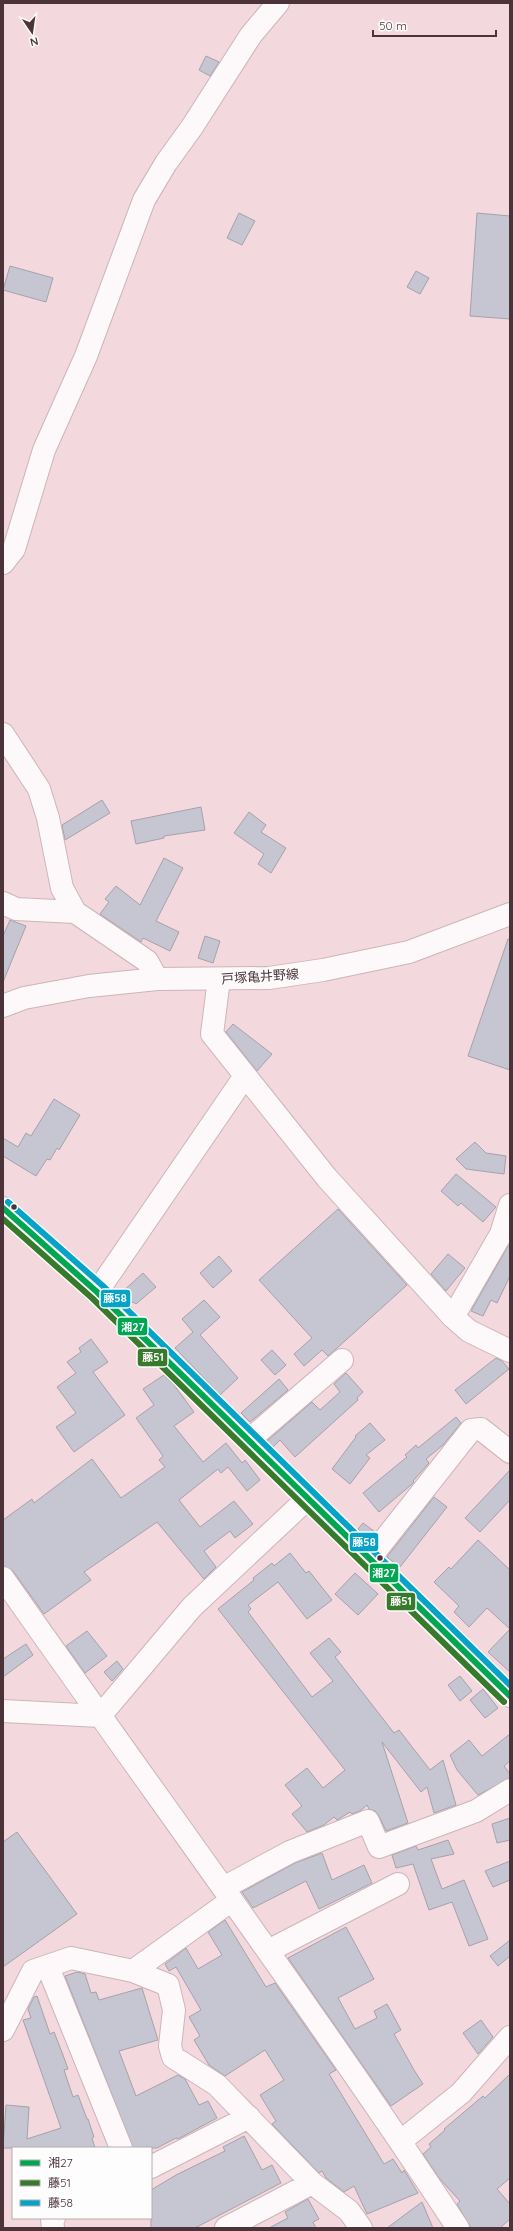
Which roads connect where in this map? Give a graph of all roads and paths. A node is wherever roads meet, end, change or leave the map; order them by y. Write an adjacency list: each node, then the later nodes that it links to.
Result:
1 (278, 3): 2 (street)
2 (3, 563)
3 (3, 734): 5 (street)
4 (3, 904): 5 (street)
5 (75, 912): 7 (street)
6 (510, 914): 8 (street, 戸塚亀井野線)
7 (157, 979): 8 (street, 戸塚亀井野線); 9 (street, 戸塚亀井野線)
8 (219, 979): 10 (street)
9 (3, 1006)
10 (245, 1076): 13 (street); 14 (street)
11 (510, 1205): 14 (street)
12 (3, 1208): 13 (street)
13 (97, 1292): 17 (street)
14 (453, 1317): 15 (street)
15 (510, 1351)
16 (342, 1360): 17 (street)
17 (249, 1440): 19 (street)
18 (510, 1452): 20 (street)
19 (307, 1499): 20 (street); 24 (street)
20 (370, 1558): 22 (street)
21 (3, 1578): 24 (street)
22 (510, 1696)
23 (3, 1711): 24 (street)
24 (100, 1716): 27 (street)
25 (510, 1790): 27 (street)
26 (398, 1884): 28 (street)
27 (228, 1894): 28 (street); 30 (street)
28 (268, 1951): 34 (street)
29 (48, 1967): 30 (street); 31 (street); 35 (street)
30 (133, 1971): 33 (street)
31 (3, 2030)
32 (510, 2037): 34 (street)
33 (249, 2117): 36 (street); 37 (street)
34 (401, 2141): 40 (street)
35 (122, 2147)
36 (152, 2167)
37 (312, 2183): 38 (street); 39 (street)
38 (226, 2228)
39 (361, 2228)
40 (458, 2228)

